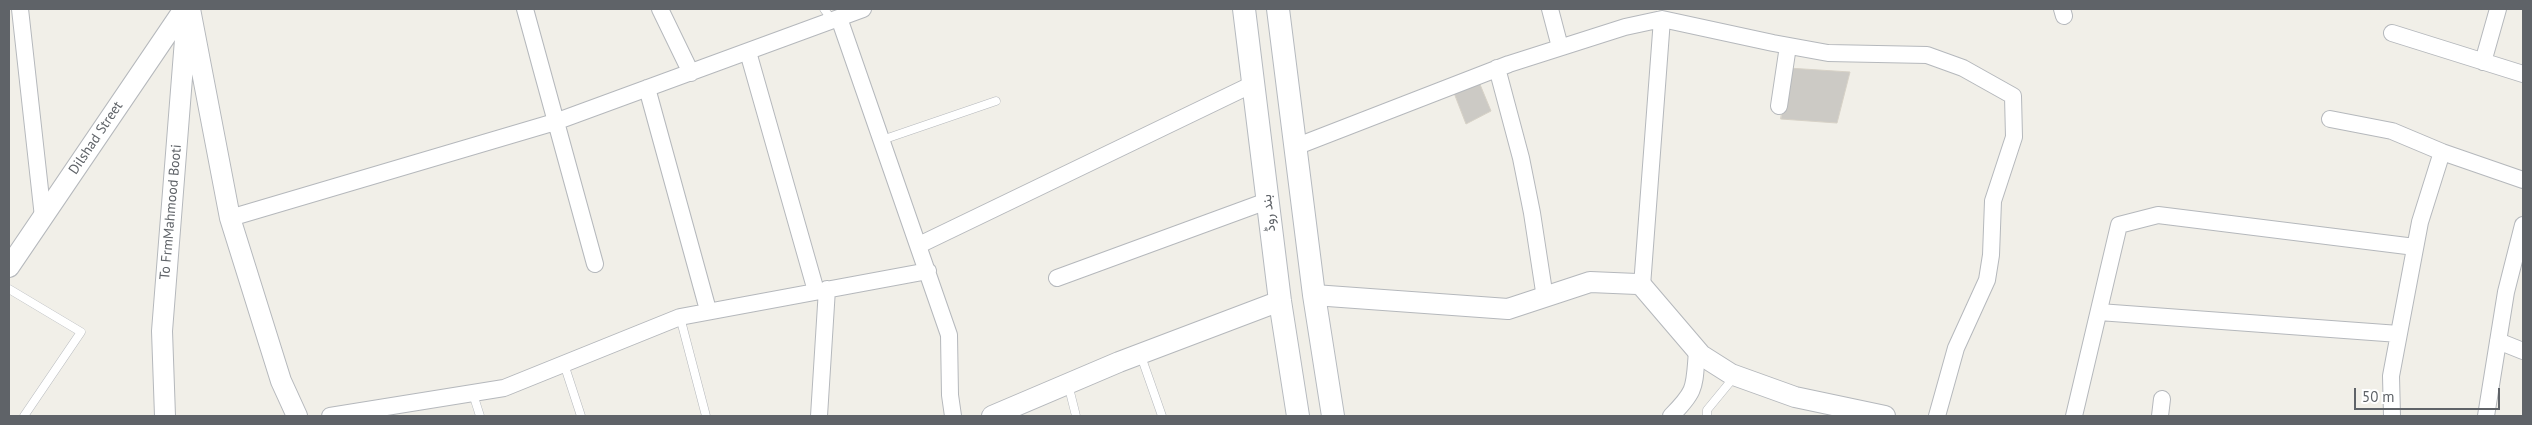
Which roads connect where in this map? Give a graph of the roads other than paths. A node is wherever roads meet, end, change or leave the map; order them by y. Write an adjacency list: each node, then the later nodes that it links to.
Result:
1 (20, 9): 33 (street)
2 (184, 9): 33 (street, Dilshad Street)
3 (189, 9): 34 (street); 62 (street, To FrmMahmood Booti)
4 (524, 9): 27 (street)
5 (660, 9): 20 (street)
6 (863, 9): 11 (street)
7 (1244, 9): 22 (main road, بند روڈ)
8 (1550, 9): 16 (street)
9 (2498, 9): 18 (street)
10 (1282, 10): 29 (main road)
11 (832, 16): 17 (street); 28 (street)
12 (1679, 16): 13 (street); 15 (street)
13 (1662, 19): 16 (street); 42 (street)
14 (2392, 33): 18 (street)
15 (1788, 46): 25 (street); 78 (street)
16 (1560, 47): 19 (street)
17 (748, 52): 20 (street); 44 (street)
18 (2483, 62): 21 (street)
19 (1497, 68): 29 (street); 46 (street)
20 (691, 73): 23 (street)
21 (2523, 74)
22 (1253, 84): 32 (main road, بند روڈ); 36 (street)
23 (647, 88): 27 (street); 48 (street)
24 (996, 101): 28 (lane)
25 (1779, 106)
26 (2330, 119): 30 (street)
27 (555, 122): 34 (street); 38 (street)
28 (882, 140): 36 (street)
29 (1295, 147): 45 (main road)
30 (2442, 152): 31 (street); 37 (street)
31 (2523, 180)
32 (1267, 201): 41 (street); 47 (main road, بند روڈ)
33 (43, 217): 39 (street, Dilshad Street)
34 (230, 218): 63 (street)
35 (2523, 225): 52 (street)
36 (919, 245): 40 (street)
37 (2415, 247): 49 (street); 51 (street)
38 (596, 264)
39 (9, 268)
40 (928, 271): 44 (street); 69 (street)
41 (1057, 278)
42 (1642, 286): 46 (street); 53 (street)
43 (9, 289): 61 (lane)
44 (821, 290): 48 (street); 68 (street)
45 (1314, 296): 46 (street); 74 (main road)
46 (1545, 298)
47 (1280, 301): 55 (street); 73 (main road, بند روڈ)
48 (708, 310): 50 (street)
49 (2099, 312): 51 (street); 79 (street)
50 (680, 317): 56 (street); 67 (lane)
51 (2400, 334): 81 (street)
52 (2498, 341): 54 (street); 82 (street)
53 (1697, 351): 57 (street); 75 (street)
54 (2523, 351)
55 (1140, 354): 58 (street); 72 (lane)
56 (564, 364): 59 (street); 66 (lane)
57 (1735, 376): 76 (lane); 77 (street)
58 (1068, 383): 70 (street); 71 (lane)
59 (473, 394): 64 (street); 65 (lane)
60 (2162, 399): 80 (street)
61 (24, 416)
62 (165, 416)
63 (297, 416)
64 (330, 416)
65 (480, 416)
66 (581, 416)
67 (706, 416)
68 (824, 416)
69 (953, 416)
70 (992, 416)
71 (1076, 416)
72 (1162, 416)
73 (1298, 416)
74 (1333, 416)
75 (1670, 416)
76 (1707, 416)
77 (1885, 416)
78 (1937, 416)
79 (2074, 416)
80 (2160, 416)
81 (2392, 416)
82 (2486, 416)

